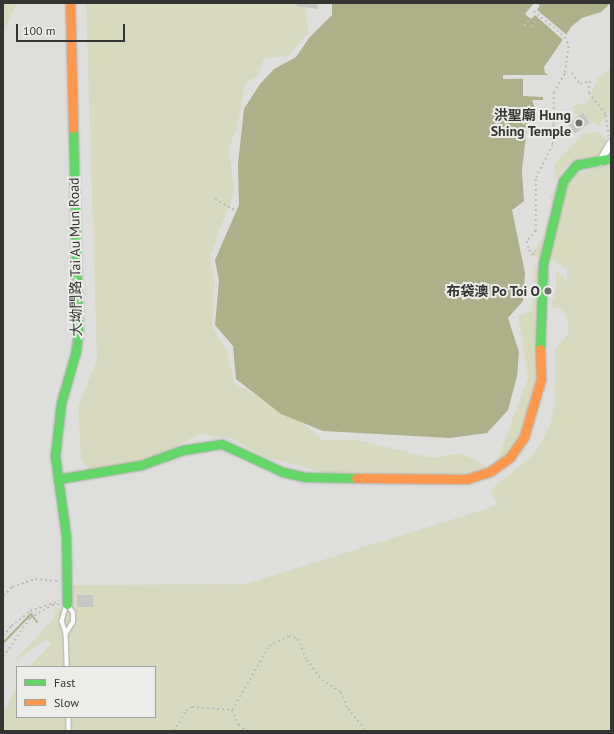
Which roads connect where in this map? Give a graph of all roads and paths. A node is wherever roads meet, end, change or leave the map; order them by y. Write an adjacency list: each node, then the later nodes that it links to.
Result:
1 (70, 3): 14 (street, 大坳門路 Tai Au Mun Road)
2 (534, 11): 13 (path)
3 (530, 18): 5 (path)
4 (538, 18): 6 (path)
5 (524, 26)
6 (531, 27)
7 (572, 73): 8 (path)
8 (610, 143): 10 (street)
9 (611, 158): 10 (street)
10 (599, 163): 13 (street)
11 (214, 199): 12 (path)
12 (236, 211)
13 (543, 264): 14 (street)
14 (58, 479): 15 (street, 大坳門路 Tai Au Mun Road)
15 (67, 582): 16 (path); 18 (street, 大坳門路 Tai Au Mun Road)
16 (3, 596)
17 (52, 601): 21 (path)
18 (67, 604): 20 (lane); 20 (lane)
19 (52, 605): 22 (path)
20 (66, 633): 23 (lane)
21 (3, 636)
22 (3, 657)
23 (67, 666)
24 (232, 710): 26 (path); 28 (path); 30 (path)
25 (69, 718): 27 (lane)
26 (246, 730): 29 (path)
27 (69, 731)
28 (173, 731)
29 (250, 731)
30 (367, 731)

